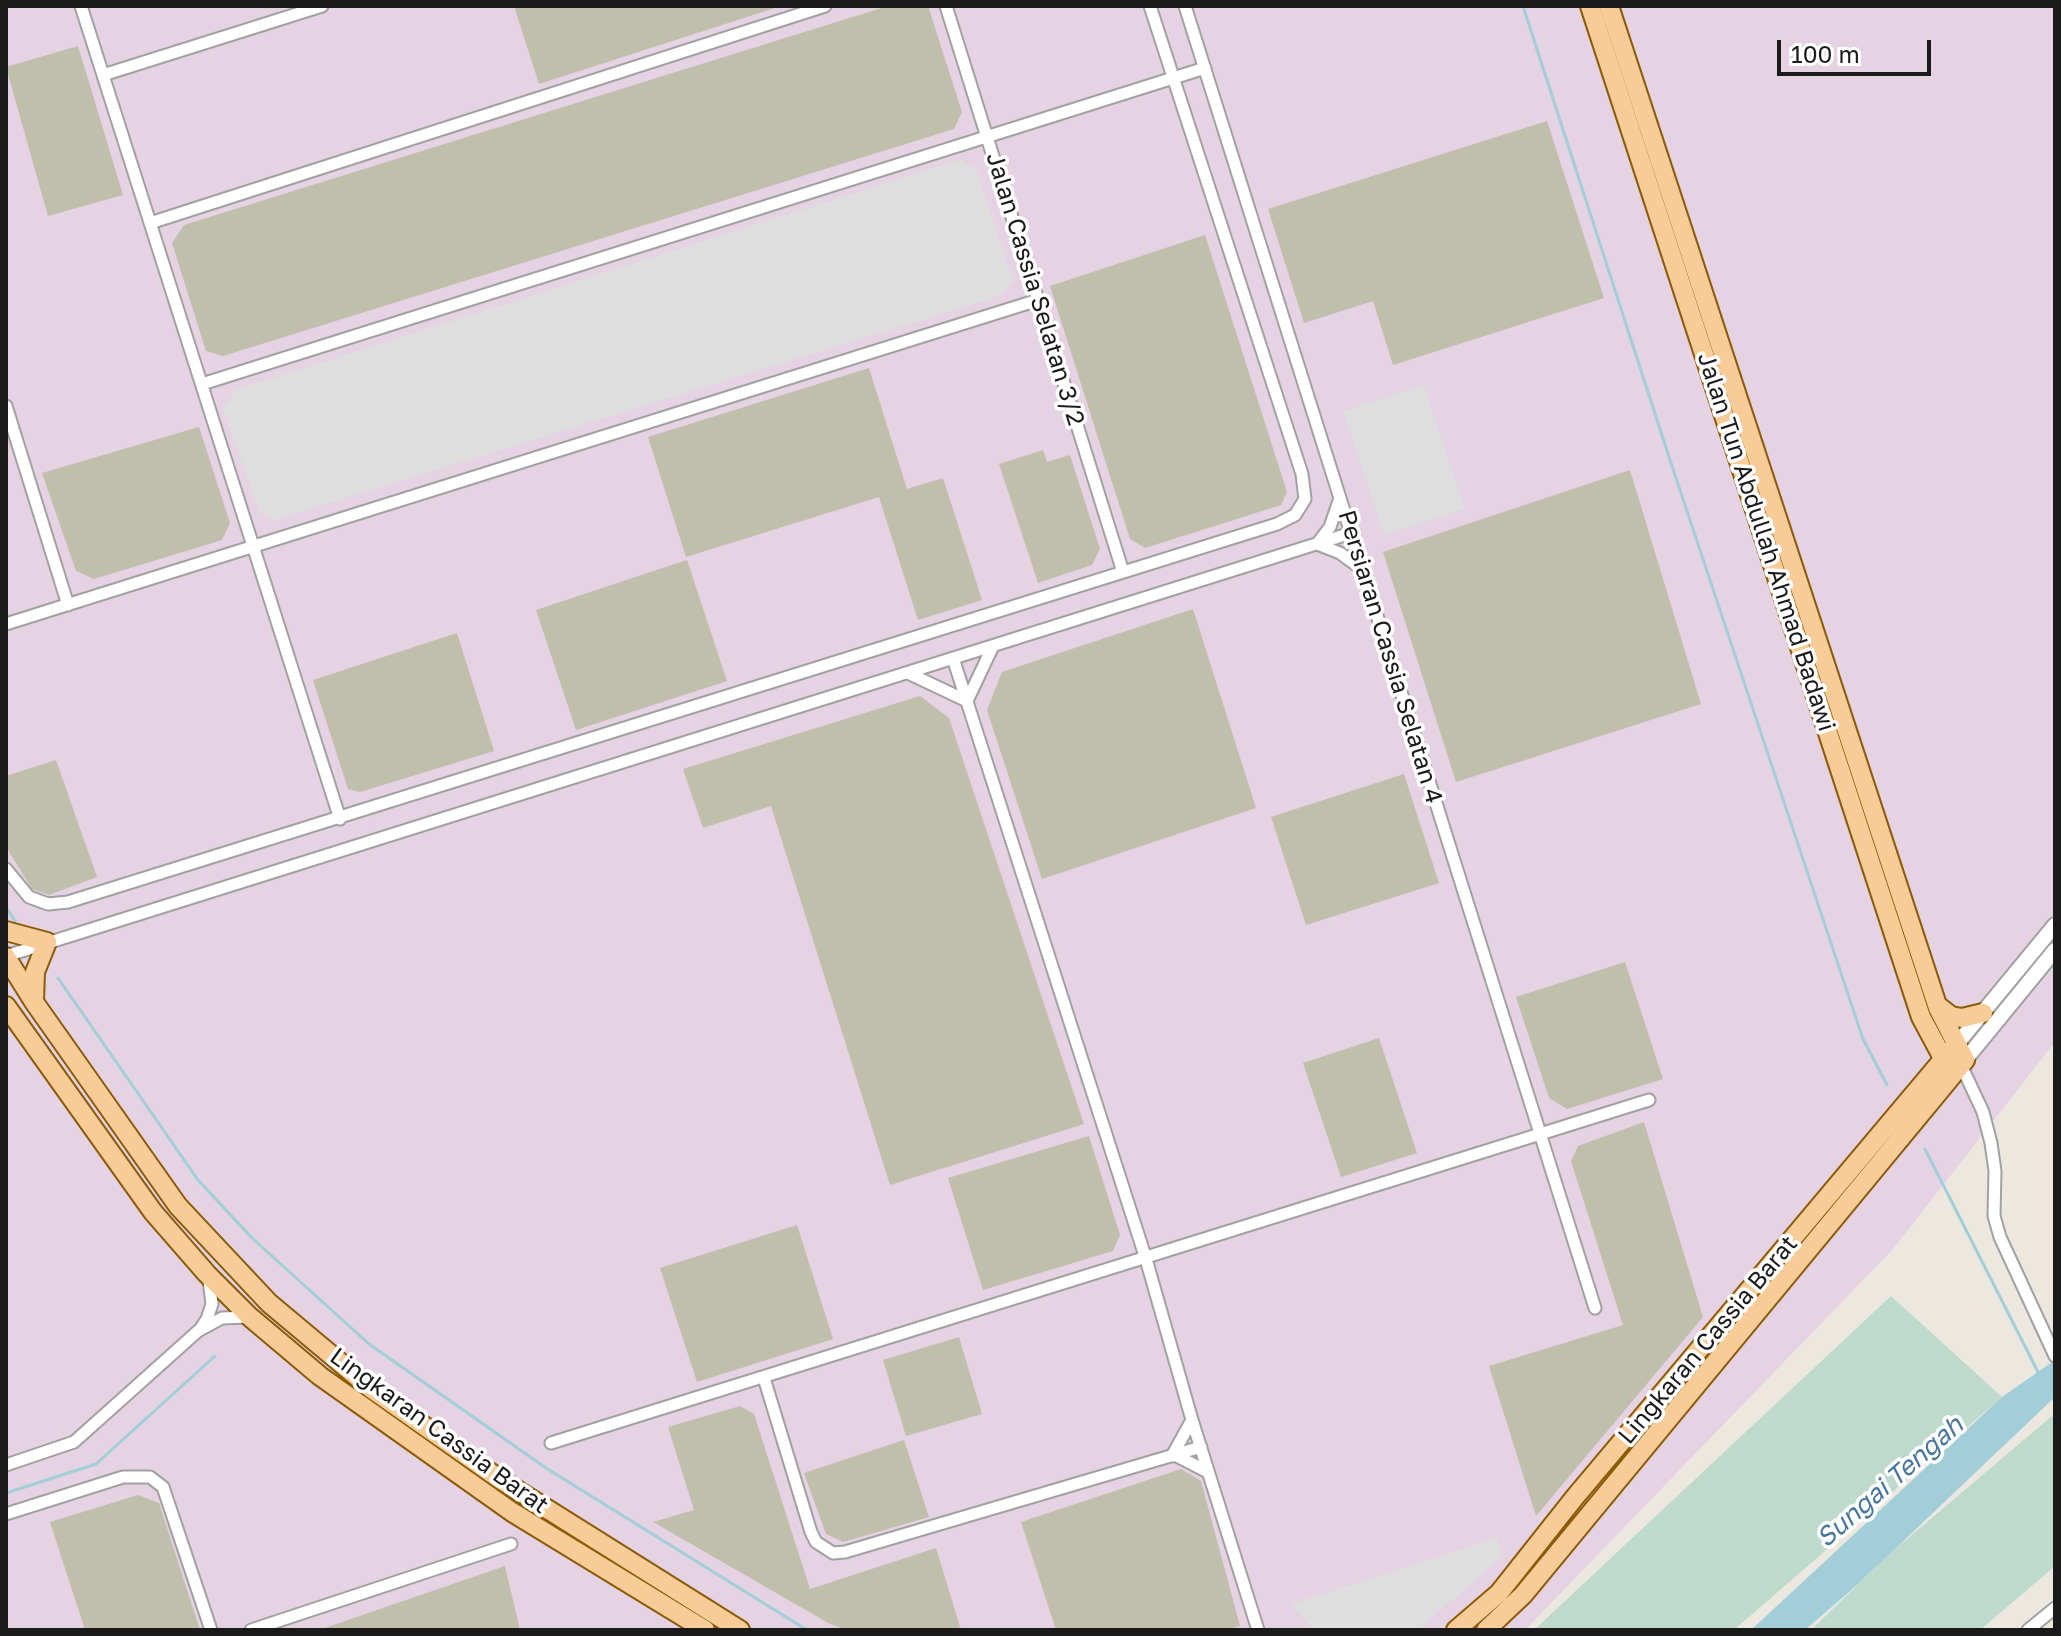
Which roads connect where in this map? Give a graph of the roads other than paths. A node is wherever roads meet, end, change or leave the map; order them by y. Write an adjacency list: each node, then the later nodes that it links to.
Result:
1 (81, 6): 10 (street)
2 (322, 6): 10 (street)
3 (825, 6): 13 (street)
4 (946, 6): 12 (street, Jalan Cassia Selatan 3/2)
5 (1150, 6): 11 (street)
6 (1185, 6): 9 (street, Persiaran Cassia Selatan 4)
7 (1590, 6): 27 (main road, Jalan Tun Abdullah Ahmad Badawi)
8 (1609, 6): 26 (main road, Jalan Tun Abdullah Ahmad Badawi)
9 (1205, 68): 11 (street); 17 (street, Persiaran Cassia Selatan 4)
10 (103, 75): 13 (street)
11 (1173, 78): 12 (street); 22 (street)
12 (987, 137): 14 (street, Jalan Cassia Selatan 3/2); 15 (street)
13 (150, 223): 15 (street)
14 (1038, 300): 20 (street); 22 (street, Jalan Cassia Selatan 3/2)
15 (202, 384): 20 (street)
16 (6, 406): 23 (street)
17 (1340, 497): 18 (street, Persiaran Cassia Selatan 4); 19 (street)
18 (1351, 533): 19 (street); 21 (street, Persiaran Cassia Selatan 4)
19 (1317, 544): 21 (street); 25 (street)
20 (253, 547): 23 (street); 31 (street)
21 (1363, 570): 46 (street, Persiaran Cassia Selatan 4)
22 (1123, 572): 31 (street)
23 (68, 605): 24 (street)
24 (6, 624)
25 (993, 646): 28 (street); 30 (street)
26 (1823, 656): 27 (main road); 40 (main road, Jalan Tun Abdullah Ahmad Badawi)
27 (1803, 657): 42 (main road, Jalan Tun Abdullah Ahmad Badawi)
28 (953, 658): 29 (street); 30 (street)
29 (908, 673): 30 (street); 35 (street)
30 (967, 701): 47 (street)
31 (340, 819): 32 (street)
32 (6, 869)
33 (2055, 925): 41 (street)
34 (6, 931): 35 (main road)
35 (47, 942): 37 (street); 38 (main road)
36 (2055, 950): 43 (street)
37 (6, 957): 38 (main road, Lingkaran Cassia Barat)
38 (34, 1002): 66 (main road, Lingkaran Cassia Barat)
39 (6, 1006): 48 (main road, Lingkaran Cassia Barat)
40 (1938, 1006): 41 (main road); 43 (main road, Jalan Tun Abdullah Ahmad Badawi)
41 (1983, 1013): 43 (street)
42 (1924, 1022): 43 (main road, Jalan Tun Abdullah Ahmad Badawi); 44 (main road)
43 (1956, 1060): 44 (main road, Lingkaran Cassia Barat); 52 (street); 69 (main road, Lingkaran Cassia Barat)
44 (1917, 1090): 68 (main road, Lingkaran Cassia Barat)
45 (1649, 1100): 46 (street)
46 (1540, 1134): 47 (street); 49 (street, Persiaran Cassia Selatan 4)
47 (1146, 1259): 53 (street); 54 (street)
48 (207, 1274): 50 (main road, Lingkaran Cassia Barat); 51 (street)
49 (1595, 1308)
50 (250, 1317): 51 (street); 65 (main road, Lingkaran Cassia Barat)
51 (198, 1331): 58 (street)
52 (2055, 1356)
53 (764, 1378): 55 (street); 57 (street)
54 (1192, 1420): 56 (street); 57 (street)
55 (551, 1443)
56 (1201, 1447): 57 (street); 59 (street)
57 (1173, 1456): 59 (street)
58 (6, 1465)
59 (1208, 1472): 67 (street)
60 (6, 1514): 63 (street)
61 (511, 1544): 64 (street)
62 (2055, 1608): 70 (street)
63 (211, 1630)
64 (251, 1630)
65 (705, 1630)
66 (740, 1630)
67 (1258, 1630)
68 (1456, 1630)
69 (1486, 1630)
70 (2028, 1630)

